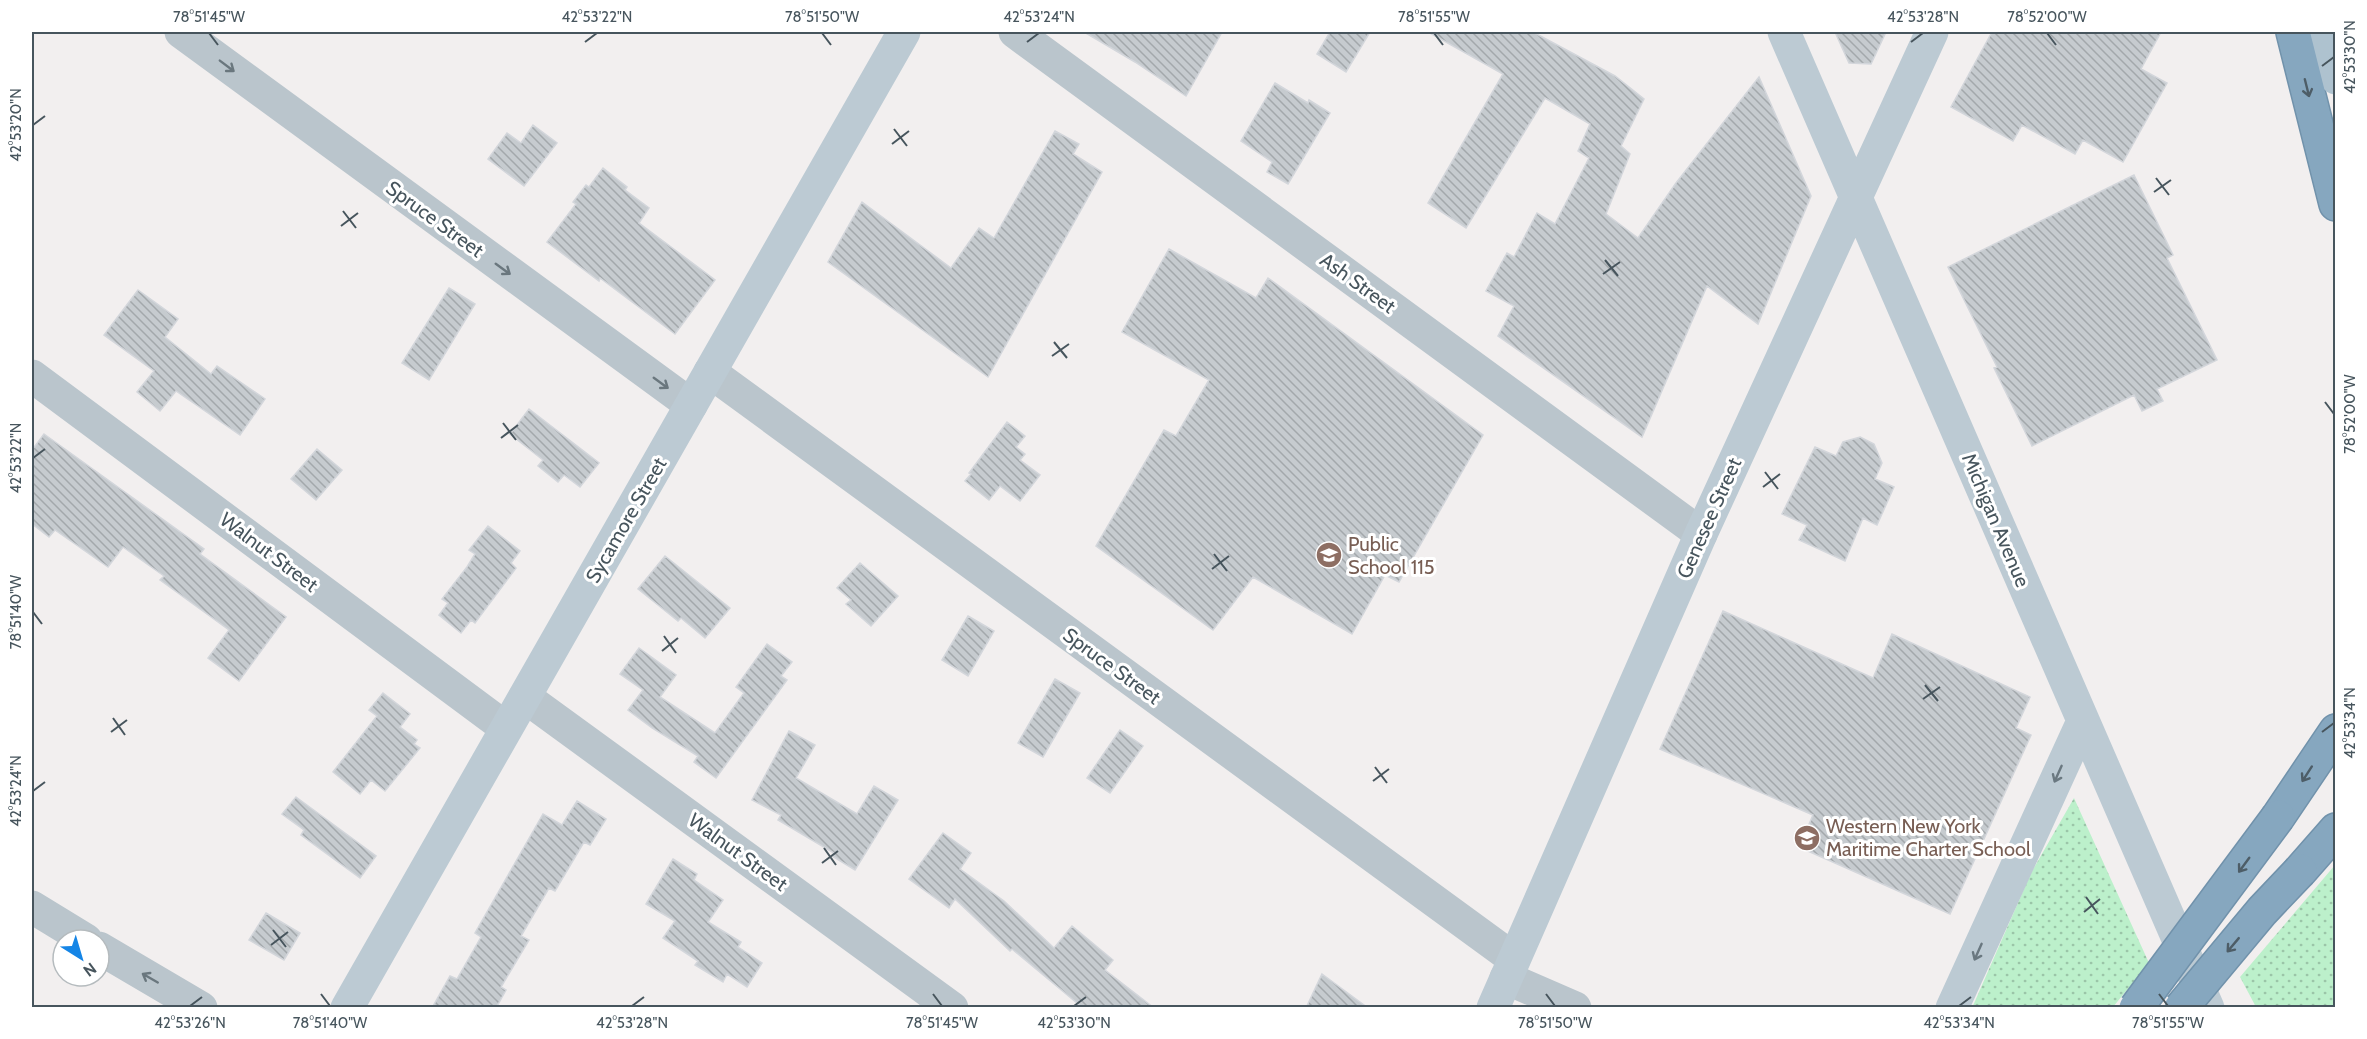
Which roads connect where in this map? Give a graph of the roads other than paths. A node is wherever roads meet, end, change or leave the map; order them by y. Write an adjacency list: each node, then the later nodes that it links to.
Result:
1 (181, 32): 13 (street, Spruce Street, one-way to 13)
2 (904, 32): 11 (street, Sycamore Street)
3 (1015, 32): 14 (street, Ash Street)
4 (1784, 32): 9 (street, Michigan Avenue)
5 (1932, 32): 9 (street, Genesee Street)
6 (2293, 32): 10 (highway, one-way to 10)
7 (2315, 32): 8 (main road)
8 (2336, 78)
9 (1856, 196): 14 (street, Genesee Street); 16 (street, Michigan Avenue)
10 (2336, 204)
11 (710, 372): 13 (street, Sycamore Street); 23 (street, Spruce Street)
12 (32, 376): 17 (street, Walnut Street)
13 (691, 405): 15 (street, Sycamore Street)
14 (1701, 534): 23 (street, Genesee Street)
15 (525, 697): 17 (street, Sycamore Street); 26 (street, Walnut Street)
16 (2083, 721): 29 (street, one-way to 29); 32 (street, Michigan Avenue)
17 (506, 728): 25 (street, Sycamore Street)
18 (2336, 731): 30 (highway, one-way to 30, bridge)
19 (2336, 830): 31 (highway, one-way to 31, bridge)
20 (32, 907): 21 (street)
21 (66, 928)
22 (111, 955): 24 (street, one-way to 22)
23 (1510, 968): 27 (street, Genesee Street); 28 (street, Spruce Street)
24 (201, 1008)
25 (347, 1008)
26 (952, 1008)
27 (1493, 1008)
28 (1575, 1008)
29 (1952, 1008)
30 (2136, 1008)
31 (2181, 1008)
32 (2208, 1008)

